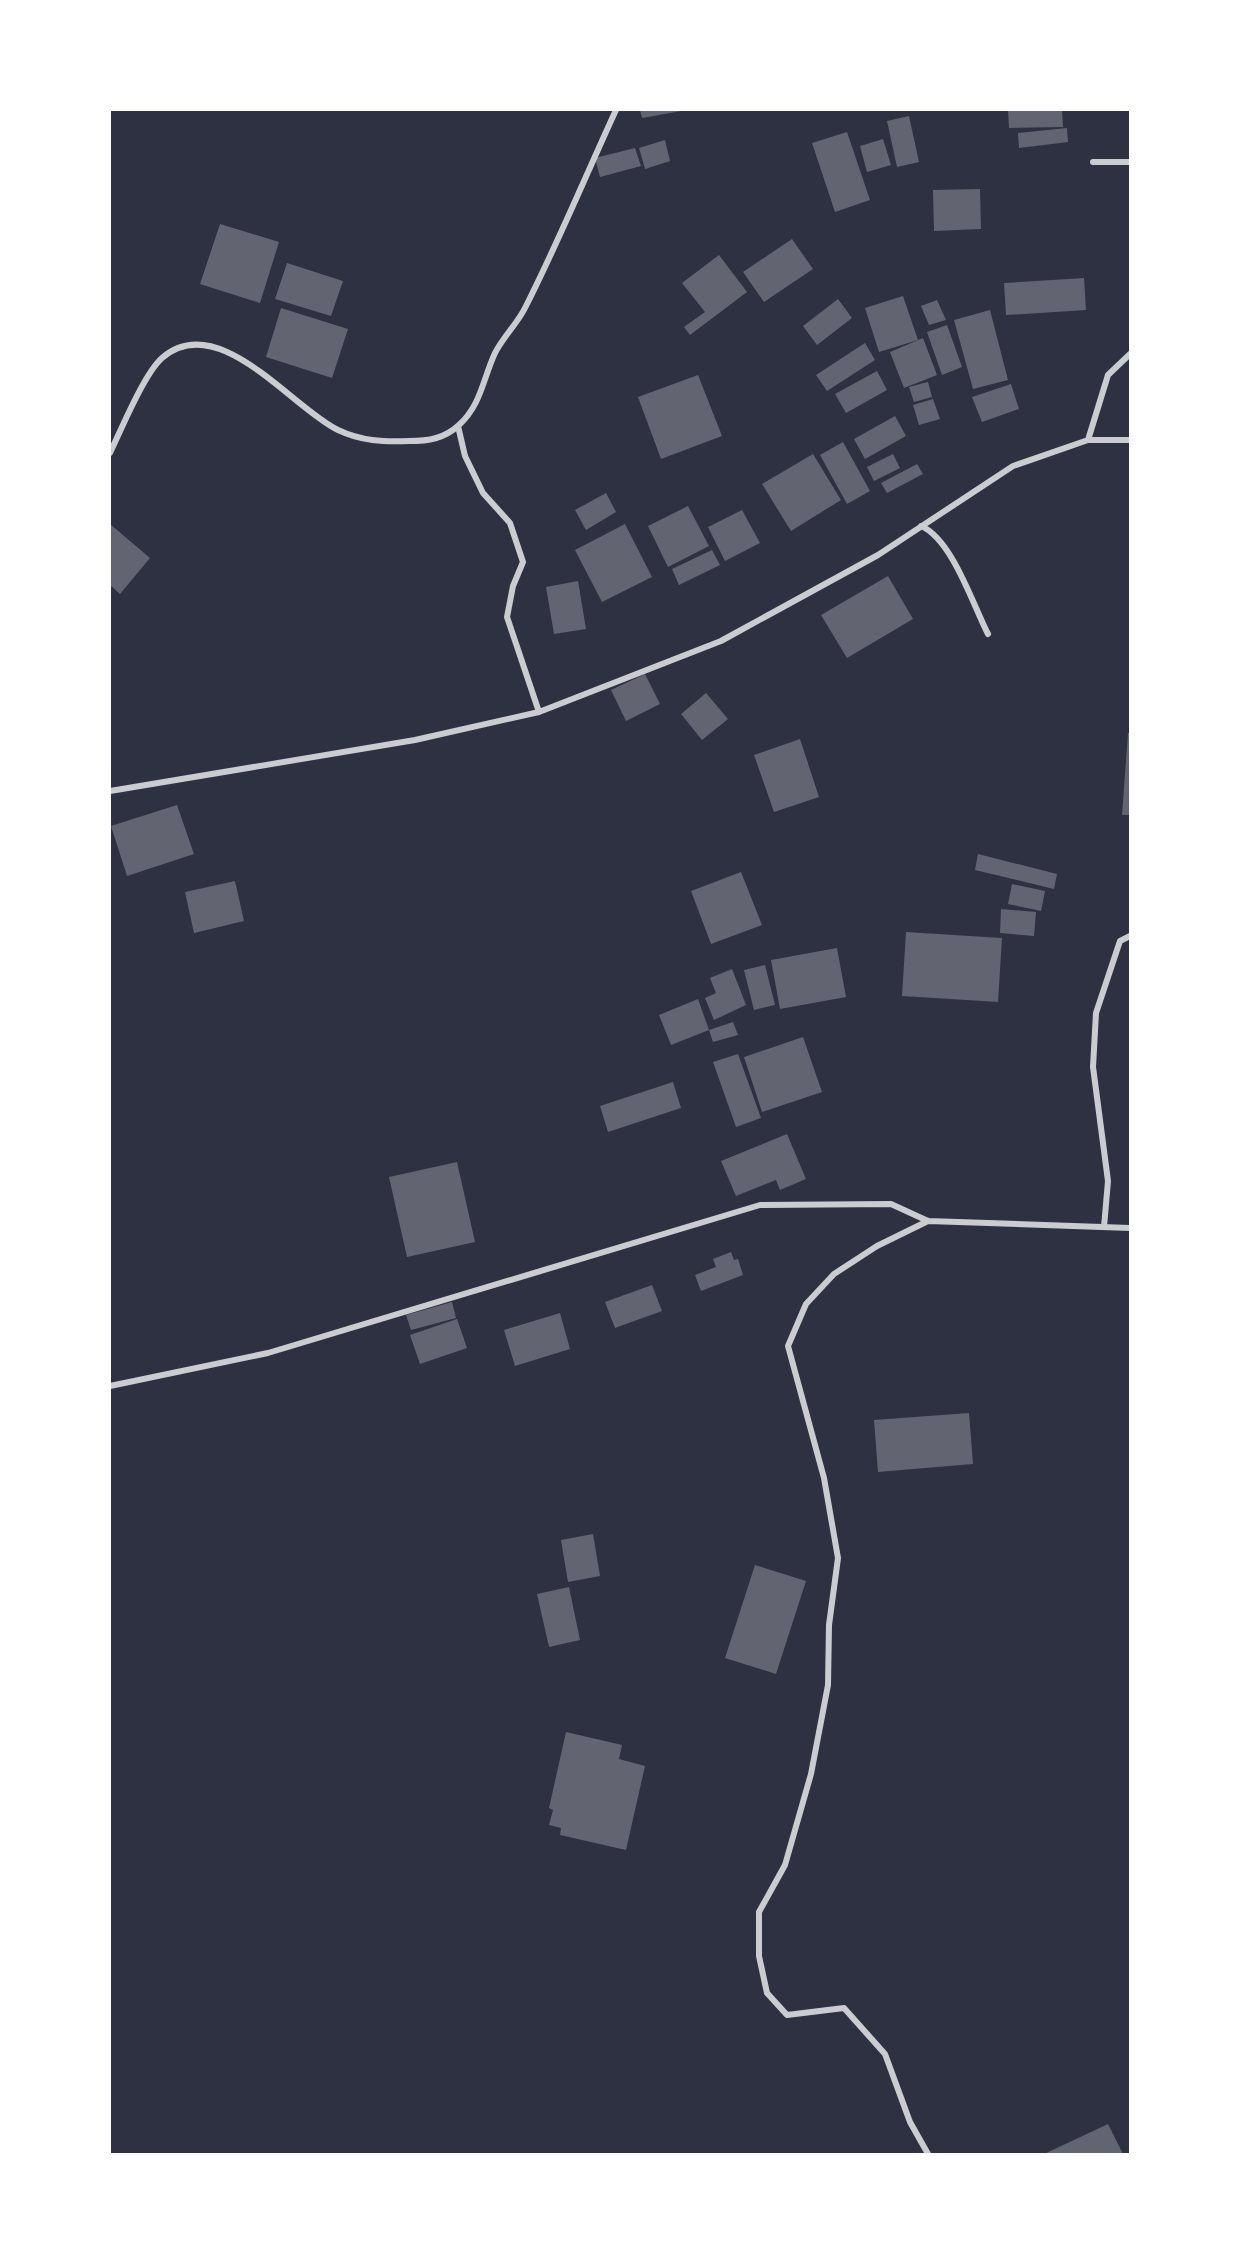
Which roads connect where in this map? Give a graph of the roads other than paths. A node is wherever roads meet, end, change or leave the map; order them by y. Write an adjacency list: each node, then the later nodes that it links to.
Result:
1 (616, 110): 5 (street)
2 (1093, 162): 3 (street)
3 (1131, 162)
4 (1131, 354): 6 (street)
5 (458, 426): 8 (street); 11 (street)
6 (1088, 440): 7 (street); 9 (street)
7 (1131, 440)
8 (110, 453)
9 (921, 526): 10 (street); 11 (street)
10 (988, 634)
11 (539, 712): 12 (street)
12 (110, 790)
13 (1131, 936): 15 (street)
14 (927, 1221): 15 (street); 17 (street); 18 (street)
15 (1104, 1227): 16 (street)
16 (1131, 1228)
17 (110, 1386)
18 (928, 2154)

